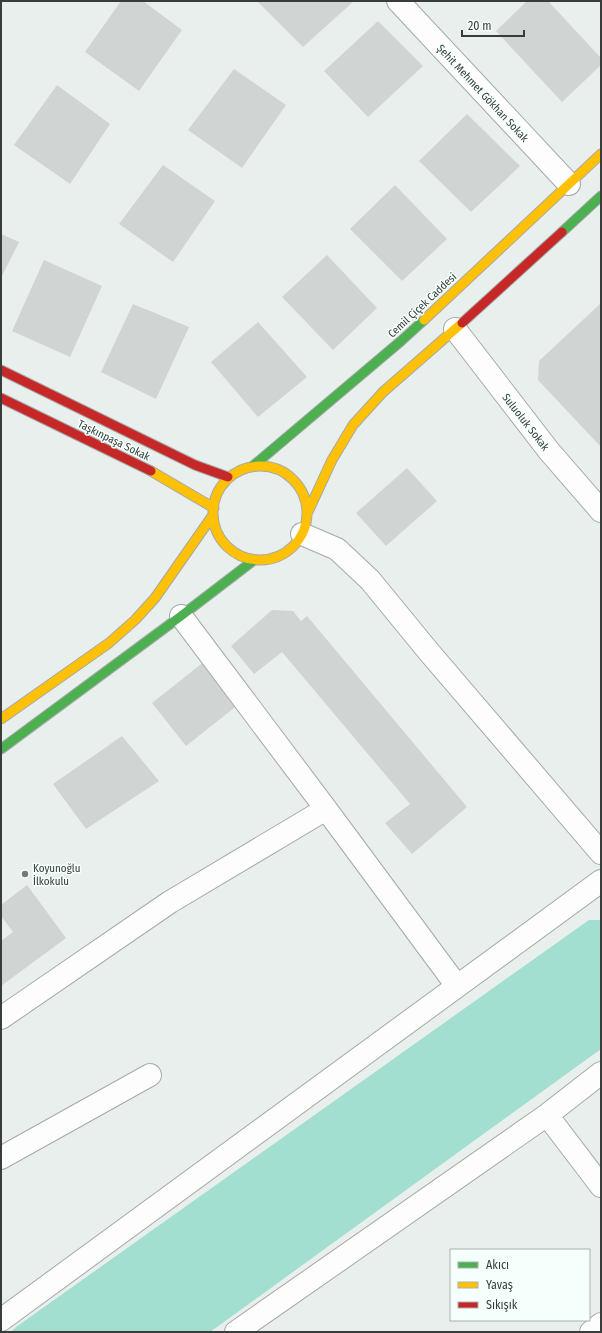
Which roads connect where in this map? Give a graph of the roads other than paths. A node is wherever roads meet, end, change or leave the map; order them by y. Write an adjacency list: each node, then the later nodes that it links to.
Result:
1 (398, 1): 3 (street, Şehit Mehmet Gökhan Sokak)
2 (601, 154): 3 (street, Cemil Çiçek Caddesi)
3 (569, 184): 8 (street, Cemil Çiçek Caddesi)
4 (601, 196): 5 (street)
5 (455, 329): 11 (street, Suluoluk Sokak); 12 (street)
6 (1, 370): 9 (street)
7 (4, 404): 10 (street, Taşkınpaşa Sokak)
8 (253, 466): 9 (street); 12 (street)
9 (228, 477): 10 (street)
10 (213, 511): 13 (street); 15 (street)
11 (601, 511)
12 (305, 524): 13 (street); 18 (street)
13 (254, 560): 14 (street)
14 (181, 616): 16 (street); 17 (street)
15 (1, 720)
16 (1, 749)
17 (326, 809): 20 (street); 21 (street)
18 (601, 853)
19 (601, 881): 20 (street)
20 (457, 986): 27 (street)
21 (1, 1018)
22 (601, 1073): 24 (street)
23 (150, 1075): 25 (street)
24 (547, 1115): 26 (street); 29 (street)
25 (1, 1158)
26 (601, 1186)
27 (1, 1320)
28 (601, 1324): 30 (street)
29 (244, 1330)
30 (591, 1332)

